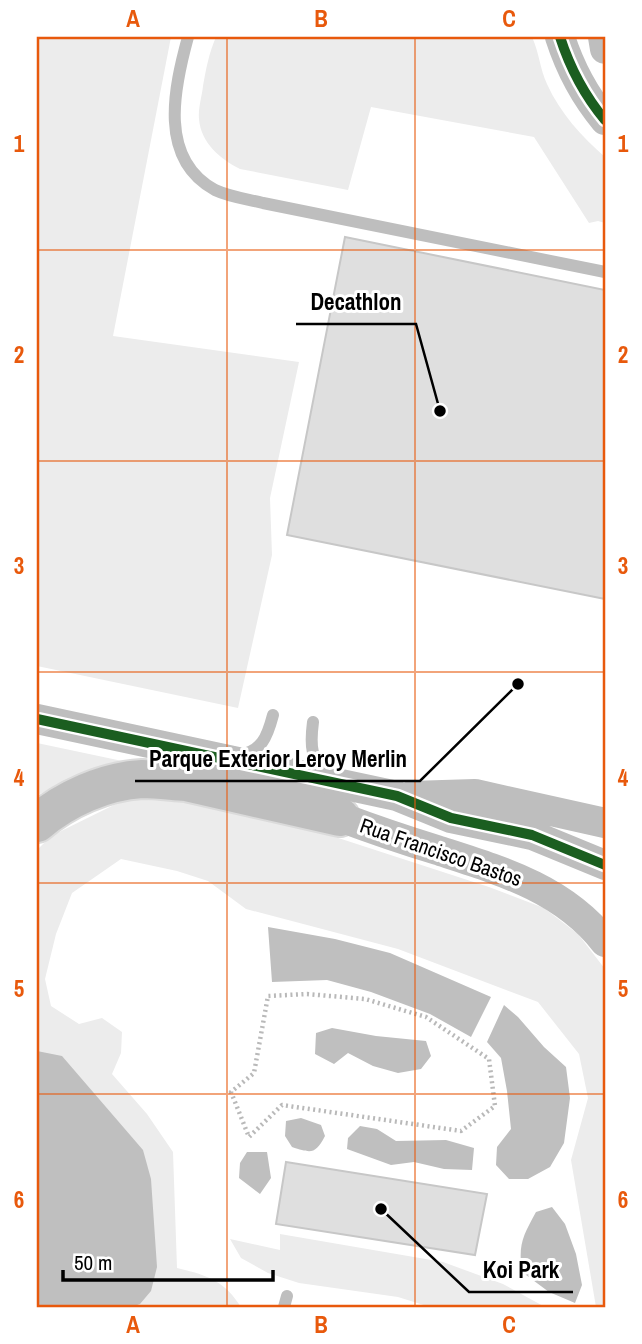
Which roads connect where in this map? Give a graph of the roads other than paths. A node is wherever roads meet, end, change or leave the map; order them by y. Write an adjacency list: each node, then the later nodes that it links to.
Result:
1 (188, 37): 6 (lane)
2 (560, 37): 5 (street)
3 (603, 37): 4 (street)
4 (605, 49)
5 (605, 120)
6 (605, 272)
7 (273, 715): 10 (lane)
8 (37, 719): 10 (street)
9 (313, 722): 12 (lane)
10 (220, 759): 12 (street)
11 (397, 796): 12 (street); 14 (street); 15 (street)
12 (342, 801): 13 (highway); 15 (street); 16 (street, Rua Francisco Bastos)
13 (37, 823)
14 (605, 823)
15 (601, 863)
16 (605, 942)

